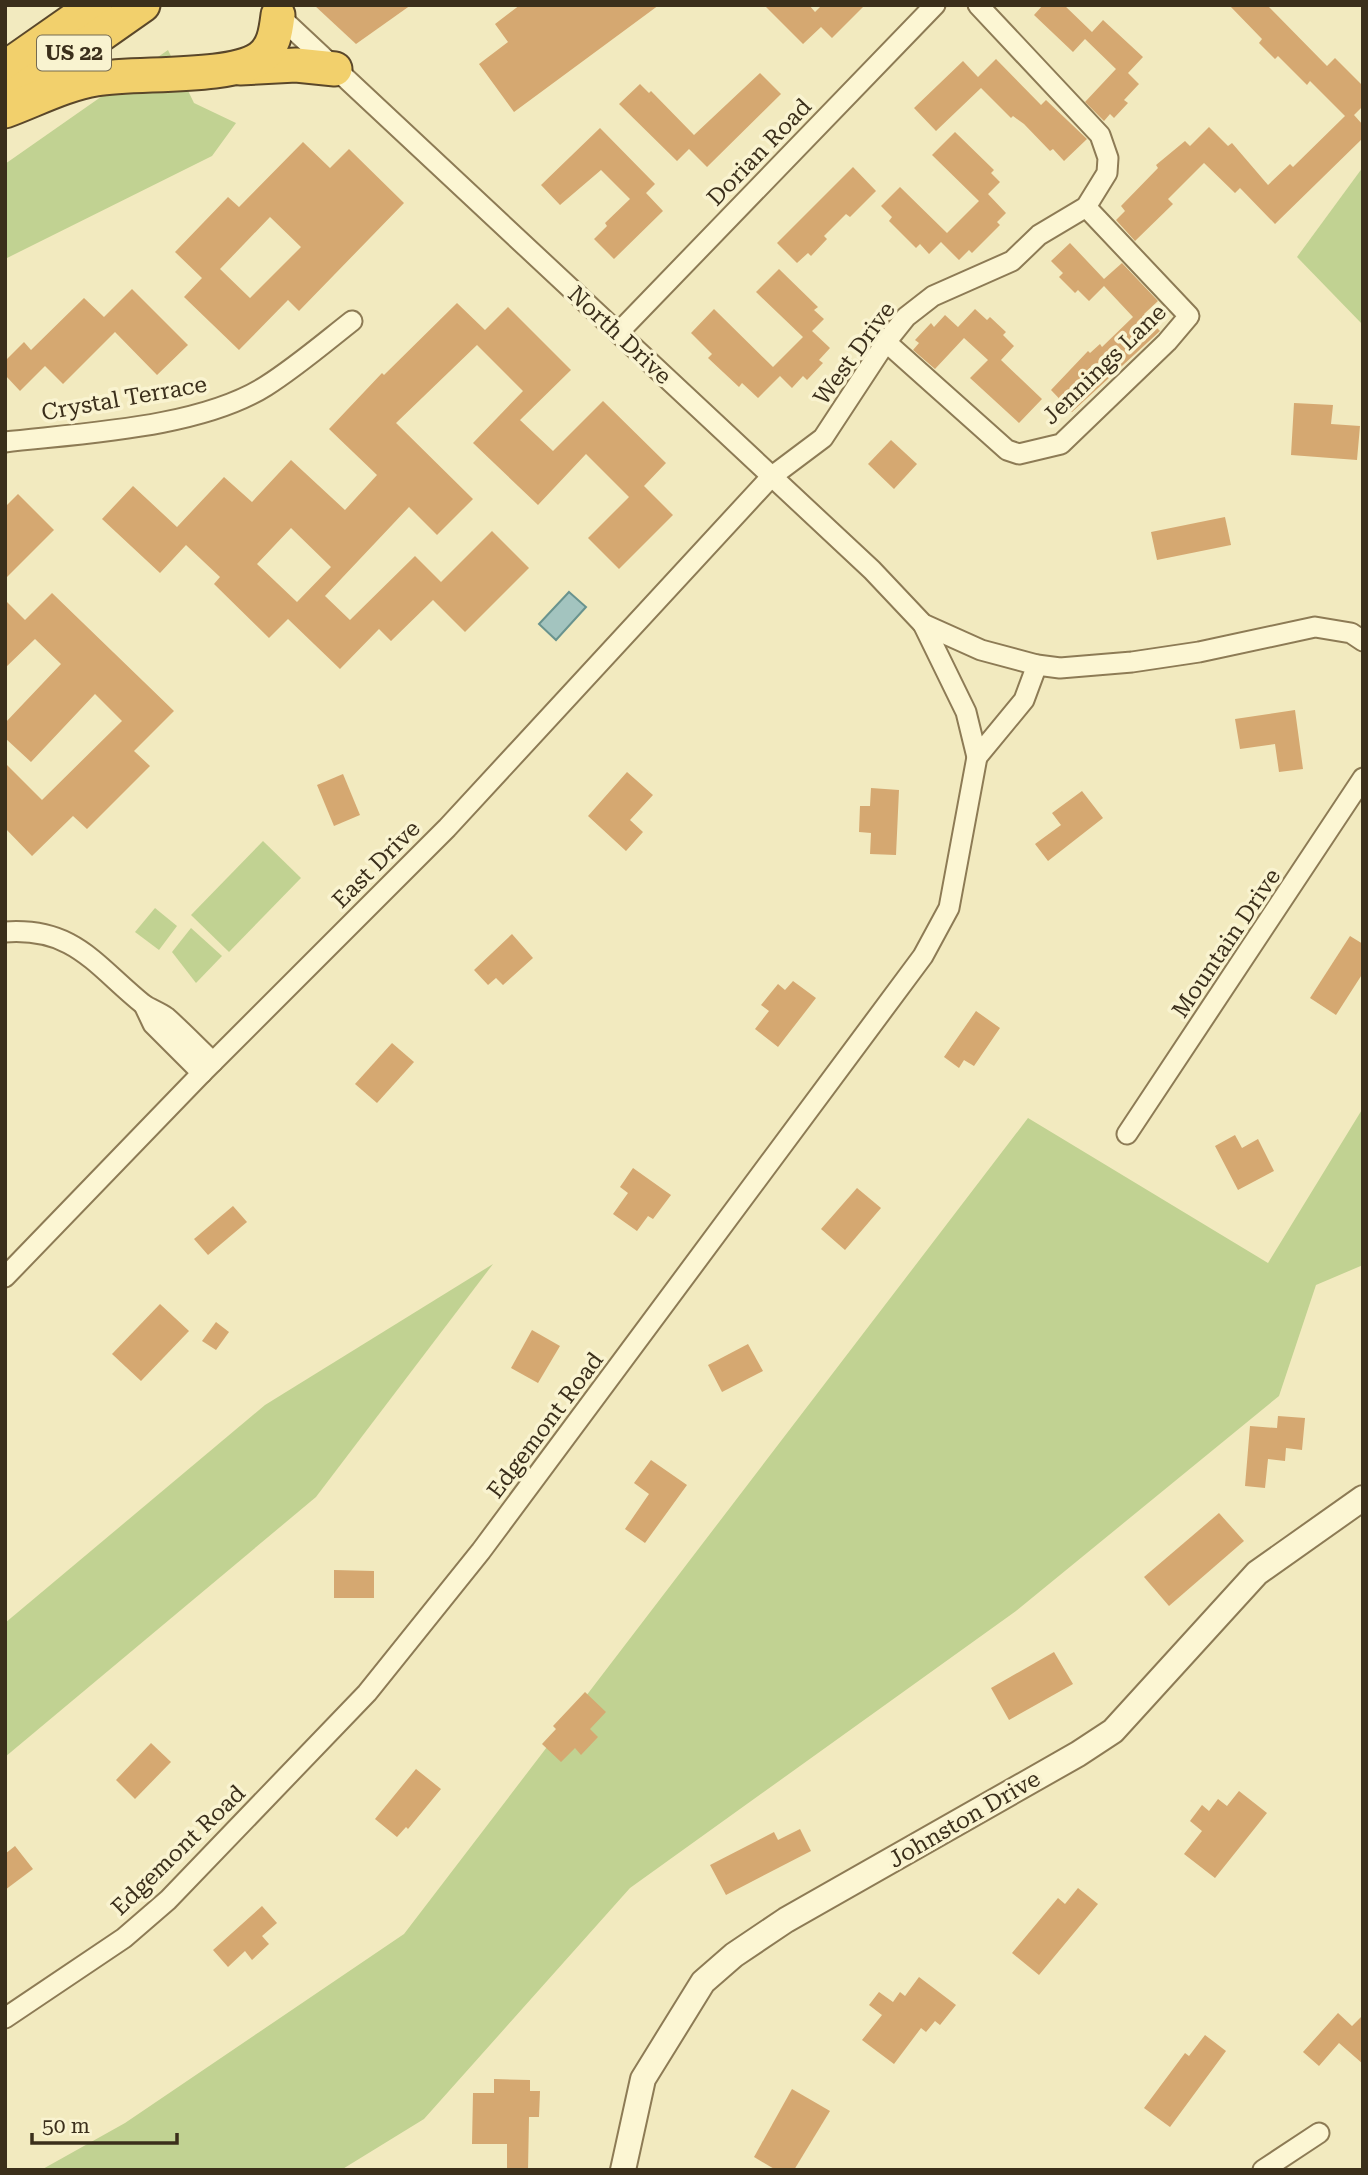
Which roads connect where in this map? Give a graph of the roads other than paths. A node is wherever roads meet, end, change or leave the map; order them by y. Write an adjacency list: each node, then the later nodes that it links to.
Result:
1 (95, 5): 6 (highway, US 22)
2 (144, 5): 9 (highway, US 22)
3 (935, 5): 13 (street, Dorian Road)
4 (272, 10): 7 (highway); 8 (street, North Drive)
5 (985, 12): 11 (street, West Drive)
6 (5, 68)
7 (237, 68): 8 (highway); 10 (highway)
8 (335, 69): 13 (street, North Drive)
9 (5, 101)
10 (5, 111)
11 (1086, 207): 14 (street, West Drive); 14 (street, Jennings Lane)
12 (352, 321): 15 (street, Crystal Terrace)
13 (618, 333): 16 (street, North Drive)
14 (886, 342): 16 (street, West Drive)
15 (5, 442)
16 (771, 477): 17 (street, North Drive); 23 (street, East Drive)
17 (923, 624): 19 (street, North Drive); 20 (street, Edgemont Road)
18 (1363, 641): 19 (street)
19 (1037, 665): 20 (street, Edgemont Road)
20 (977, 757): 27 (street, Edgemont Road)
21 (1363, 778): 24 (street, Mountain Drive)
22 (5, 932): 23 (street)
23 (207, 1067): 25 (street, East Drive)
24 (1127, 1134)
25 (5, 1277)
26 (1363, 1498): 29 (street, Johnston Drive)
27 (5, 2018)
28 (1319, 2133): 30 (street)
29 (623, 2170)
30 (1263, 2170)

